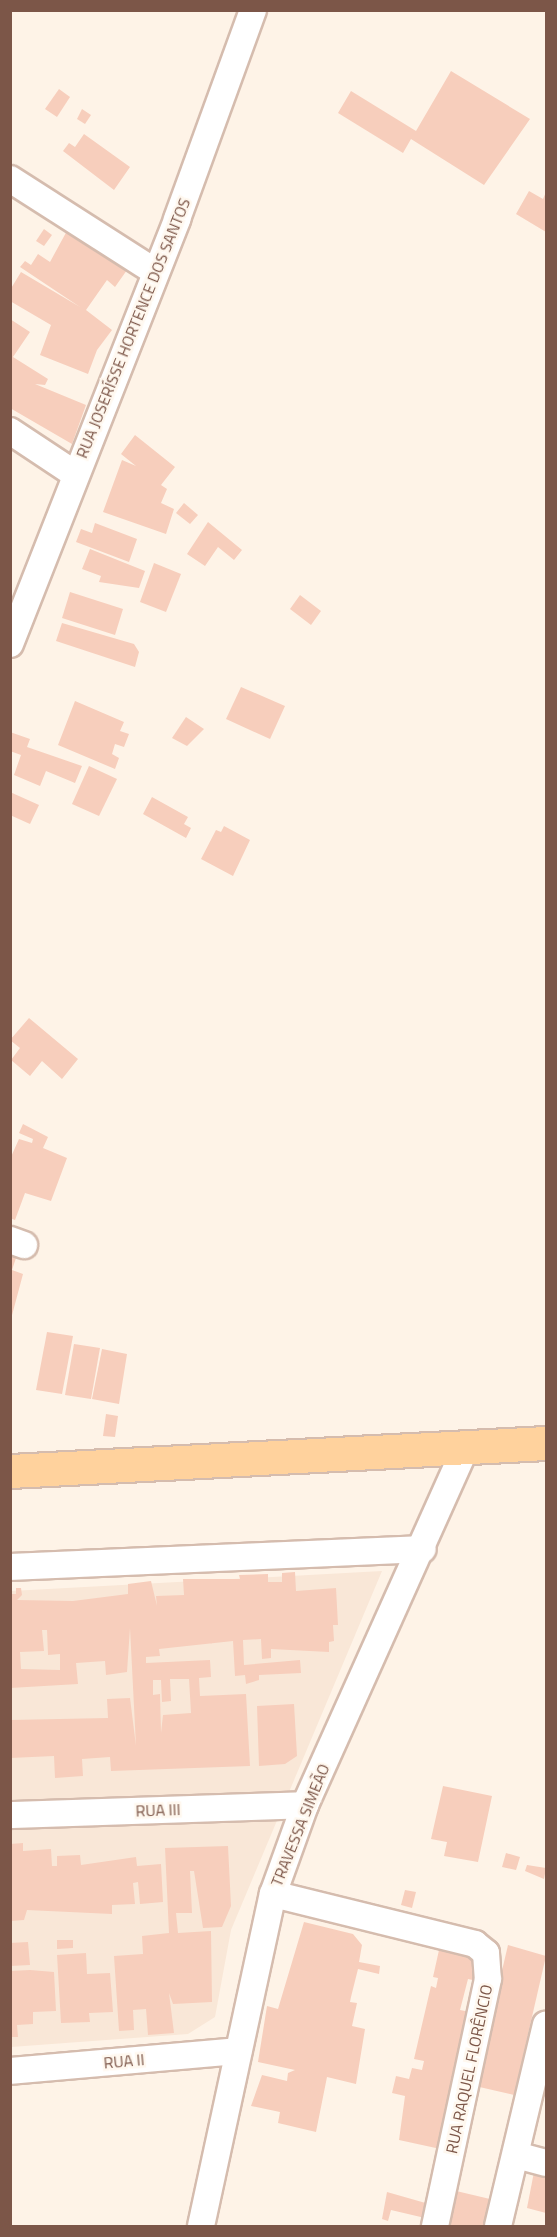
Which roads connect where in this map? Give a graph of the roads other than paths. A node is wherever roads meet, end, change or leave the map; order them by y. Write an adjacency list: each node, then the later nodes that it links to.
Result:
1 (252, 10): 3 (street, RUA JOSERÍSSE HORTENCE DOS SANTOS)
2 (10, 179): 3 (street)
3 (154, 271): 5 (street, RUA JOSERÍSSE HORTENCE DOS SANTOS)
4 (10, 431): 5 (street)
5 (75, 474): 6 (street, RUA JOSERÍSSE HORTENCE DOS SANTOS)
6 (10, 644)
7 (546, 1443): 8 (main road)
8 (466, 1446): 9 (main road); 10 (street, TRAVESSA SIMEÃO)
9 (10, 1471)
10 (423, 1549): 11 (street); 12 (street, TRAVESSA SIMEÃO)
11 (10, 1567)
12 (305, 1805): 13 (street, RUA III); 14 (street, TRAVESSA SIMEÃO)
13 (10, 1815)
14 (273, 1894): 16 (street, TRAVESSA SIMEÃO); 22 (street, RUA RAQUEL FLORÊNCIO)
15 (546, 2025): 17 (street)
16 (238, 2051): 18 (street, RUA II); 21 (street, TRAVESSA SIMEÃO)
17 (543, 2058): 19 (street)
18 (10, 2071)
19 (516, 2155): 20 (street); 23 (street)
20 (546, 2163)
21 (201, 2226)
22 (435, 2226)
23 (498, 2226)

